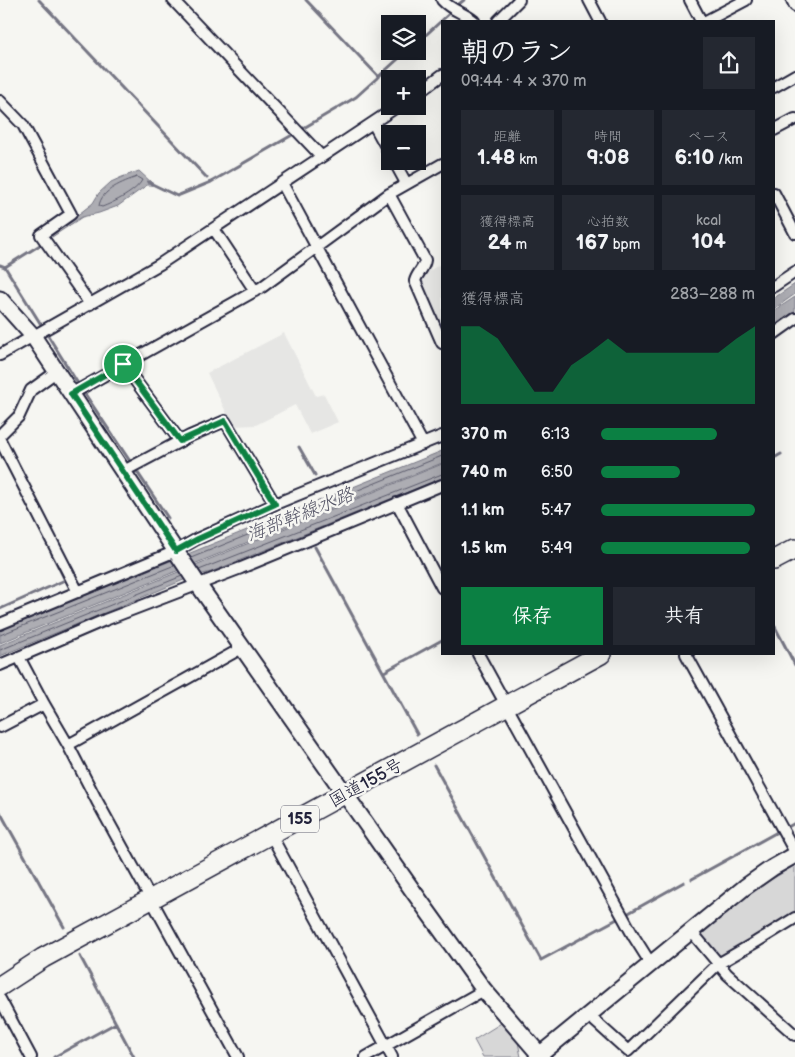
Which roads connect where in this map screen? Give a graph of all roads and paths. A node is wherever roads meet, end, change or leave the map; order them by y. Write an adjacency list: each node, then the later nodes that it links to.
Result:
1 (173, 0): 24 (street)
2 (442, 0): 9 (street)
3 (519, 0): 10 (street)
4 (589, 0): 11 (street)
5 (690, 0): 12 (street)
6 (746, 0): 13 (street)
7 (792, 0): 8 (street)
8 (795, 6)
9 (473, 20)
10 (499, 20)
11 (599, 20)
12 (700, 20)
13 (708, 20)
14 (795, 75): 16 (street)
15 (441, 80): 17 (street)
16 (775, 86)
17 (426, 88)
18 (0, 101): 38 (street)
19 (385, 115): 21 (street)
20 (795, 118): 22 (street)
21 (373, 123): 23 (street); 24 (street)
22 (775, 129)
23 (381, 138)
24 (321, 156): 27 (street)
25 (441, 165): 28 (street)
26 (399, 170): 28 (street)
27 (282, 183): 31 (street); 33 (street)
28 (406, 184): 29 (street)
29 (389, 194): 33 (street); 42 (street)
30 (775, 195): 32 (street)
31 (214, 228): 36 (street); 38 (street)
32 (795, 233)
33 (317, 247): 36 (street); 51 (street)
34 (795, 272): 35 (street)
35 (775, 285)
36 (255, 291): 44 (street)
37 (0, 299): 40 (street)
38 (90, 304): 40 (street)
39 (795, 319): 41 (street)
40 (41, 332): 43 (street); 45 (street)
41 (775, 333)
42 (441, 341)
43 (0, 355)
44 (123, 364): 46 (street); 50 (street)
45 (56, 372): 46 (street); 47 (street)
46 (77, 390): 52 (street)
47 (0, 435)
48 (441, 436): 51 (street)
49 (0, 440): 61 (street)
50 (180, 441): 52 (street); 55 (street)
51 (423, 444): 55 (street)
52 (129, 469): 57 (street)
53 (441, 485): 54 (street)
54 (397, 503): 59 (street); 60 (street)
55 (275, 504): 57 (street)
56 (795, 549): 58 (highway)
57 (176, 551): 59 (street); 61 (street)
58 (775, 559)
59 (197, 582): 63 (street); 67 (street)
60 (441, 586)
61 (78, 592): 62 (street)
62 (0, 624)
63 (242, 648): 72 (street); 73 (street)
64 (479, 655): 70 (street)
65 (599, 655): 70 (highway, 国道155号 / 155)
66 (687, 655): 75 (street)
67 (19, 658): 68 (street); 69 (street)
68 (0, 665)
69 (44, 704): 71 (street); 72 (street)
70 (506, 705): 73 (highway, 国道155号 / 155); 79 (street)
71 (0, 727)
72 (68, 745): 76 (street)
73 (345, 794): 74 (highway, 国道155号 / 155); 82 (street)
74 (271, 834): 76 (highway, 国道155号 / 155); 86 (street)
75 (795, 854): 78 (street)
76 (152, 899): 81 (highway, 国道155号 / 155); 89 (street)
77 (795, 918): 80 (street)
78 (690, 931): 79 (street); 80 (street)
79 (651, 964): 84 (street)
80 (718, 964): 84 (street); 85 (street)
81 (0, 986)
82 (484, 990): 86 (street); 87 (street)
83 (0, 999): 88 (street)
84 (588, 1015): 87 (street)
85 (795, 1035)
86 (386, 1046): 90 (street); 91 (street)
87 (540, 1056)
88 (31, 1057)
89 (238, 1057)
90 (366, 1057)
91 (392, 1057)

